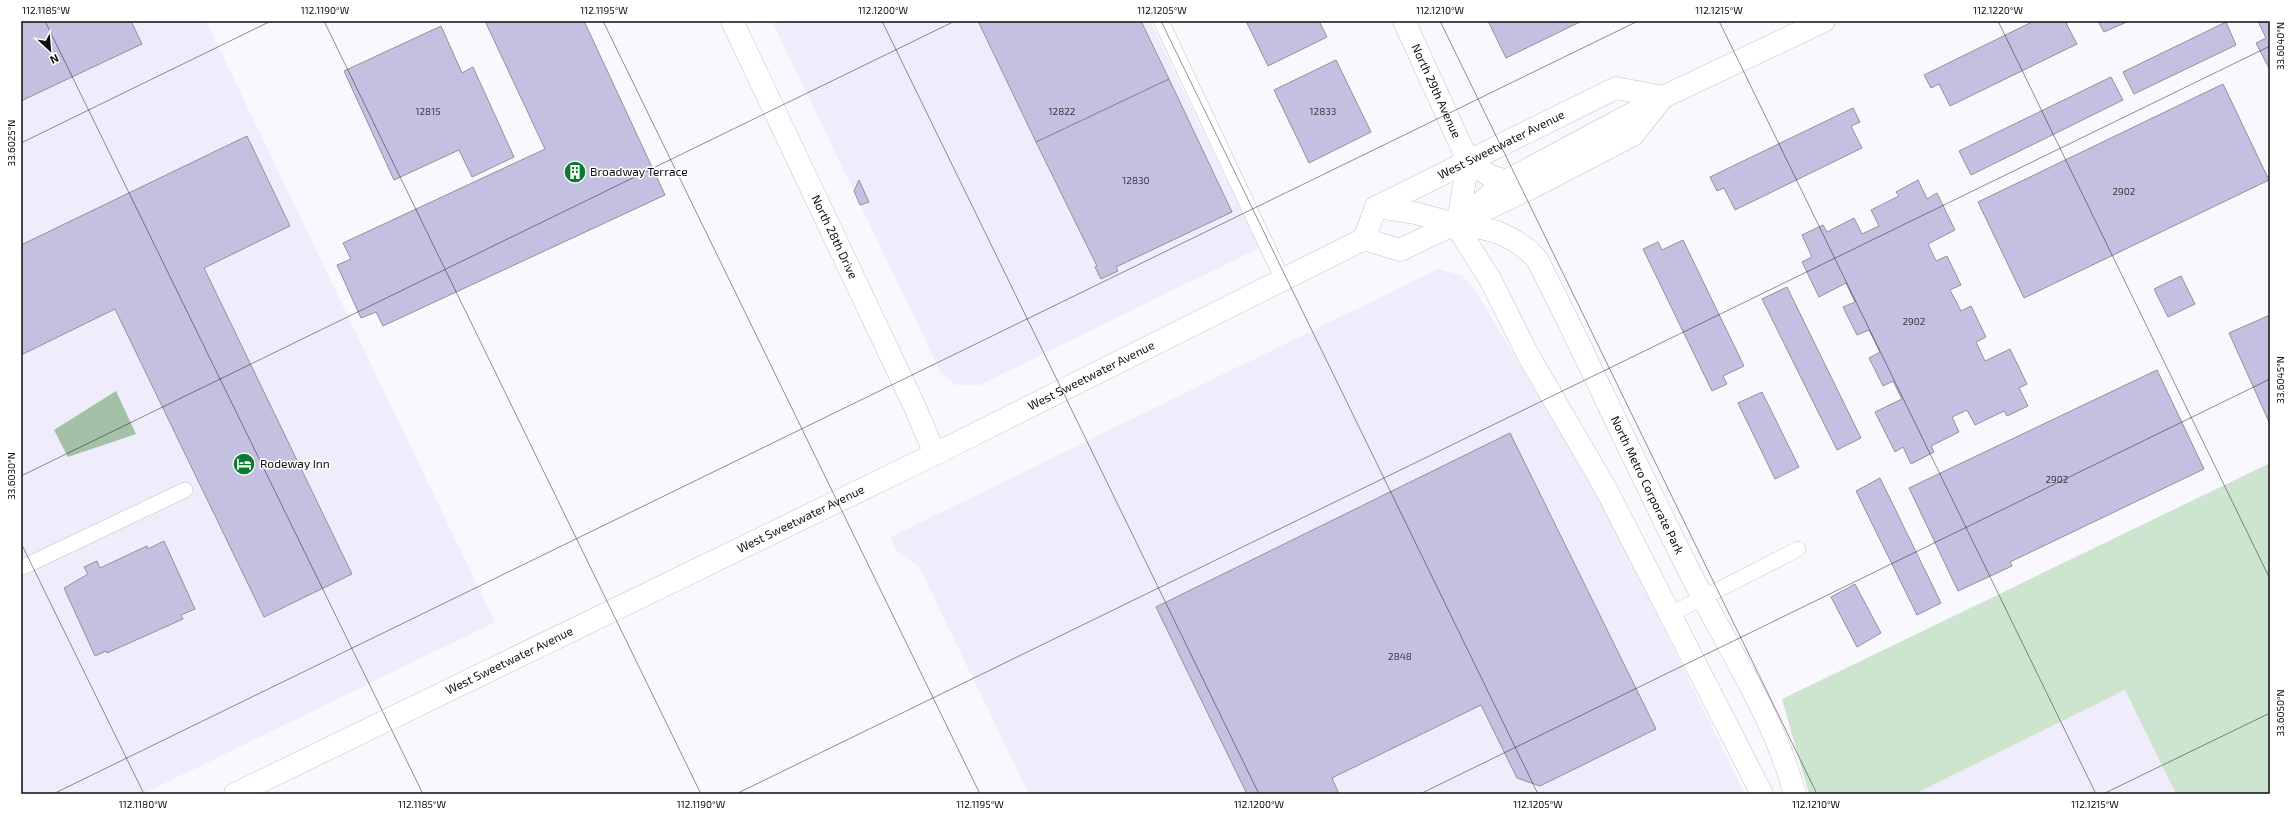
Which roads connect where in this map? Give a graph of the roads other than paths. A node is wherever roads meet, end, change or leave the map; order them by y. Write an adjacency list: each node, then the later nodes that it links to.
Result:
1 (732, 21): 13 (street, North 28th Drive)
2 (1161, 21): 12 (lane)
3 (1404, 21): 6 (street, North 29th Avenue)
4 (1824, 21): 5 (street)
5 (1663, 97): 6 (street, West Sweetwater Avenue); 7 (street); 8 (street)
6 (1468, 161): 7 (street); 9 (street, West Sweetwater Avenue); 10 (street)
7 (1506, 181): 8 (street); 10 (street)
8 (1531, 188): 10 (street)
9 (1376, 207): 10 (street, North Metro Corporate Park); 11 (street)
10 (1455, 224): 11 (street); 17 (street, North Metro Corporate Park); 18 (street)
11 (1364, 240): 12 (street, West Sweetwater Avenue)
12 (1283, 280): 13 (street, West Sweetwater Avenue)
13 (935, 454): 19 (street, West Sweetwater Avenue)
14 (185, 490): 16 (lane)
15 (1798, 550): 17 (lane)
16 (21, 568)
17 (1703, 597): 18 (lane); 21 (street, North Metro Corporate Park)
18 (1669, 615): 20 (street)
19 (235, 794)
20 (1762, 794)
21 (1795, 794)

